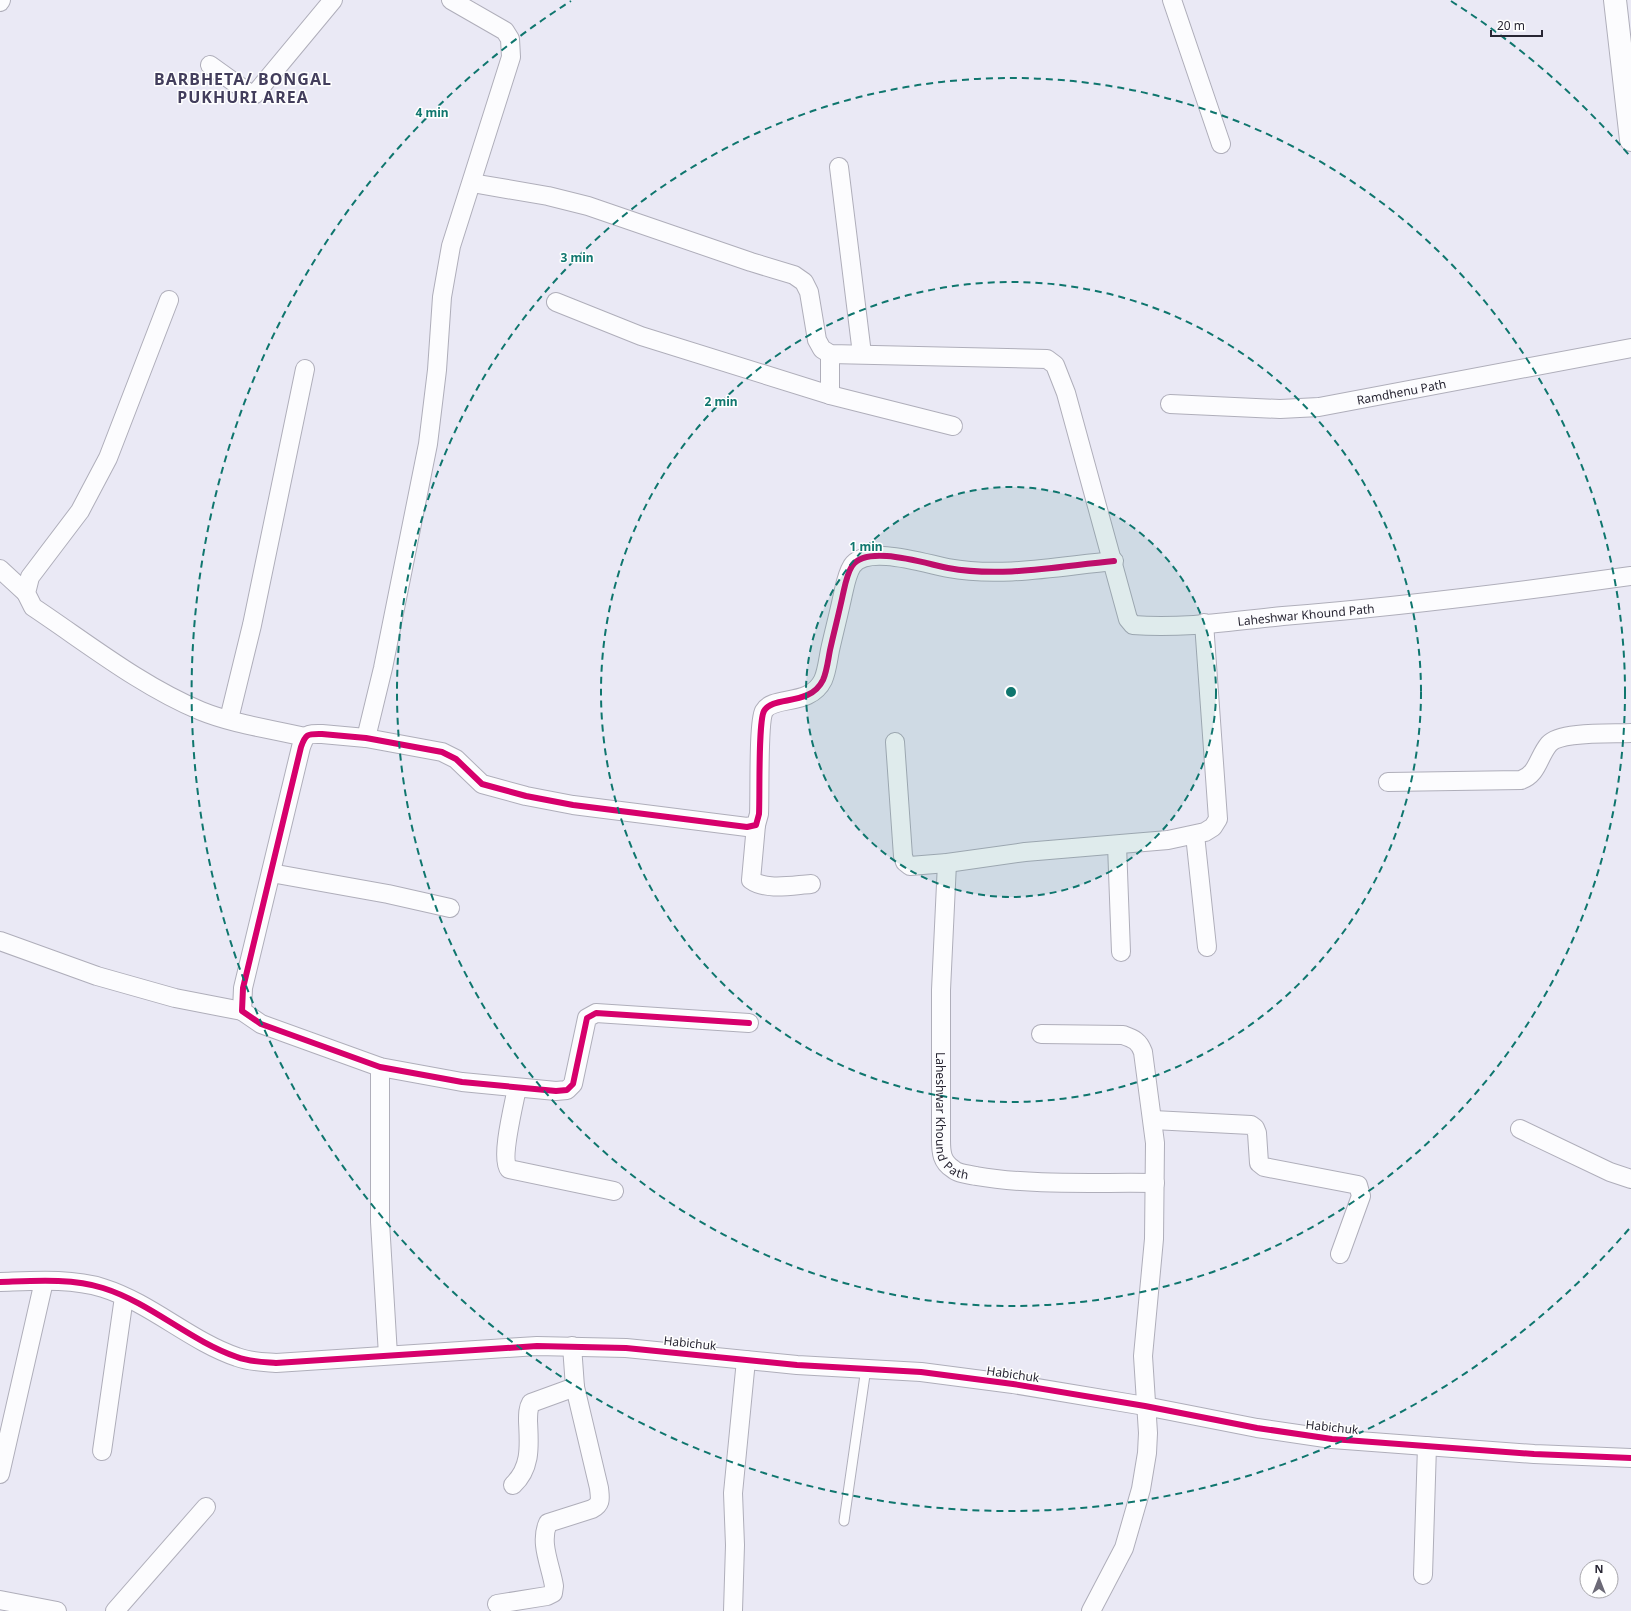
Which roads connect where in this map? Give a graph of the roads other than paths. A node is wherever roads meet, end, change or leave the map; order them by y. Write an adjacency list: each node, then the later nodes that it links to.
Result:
1 (333, 0): 6 (street)
2 (451, 0): 11 (street)
3 (1172, 0): 9 (street)
4 (1615, 0): 5 (main road)
5 (1625, 41): 7 (main road)
6 (210, 65)
7 (1629, 110): 8 (main road)
8 (1631, 140)
9 (1221, 144)
10 (839, 167): 16 (street)
11 (472, 183): 15 (street); 29 (street)
12 (169, 300): 24 (street)
13 (556, 302): 18 (street)
14 (1631, 348): 19 (street, Ramdhenu Path)
15 (830, 354): 16 (street); 18 (street)
16 (862, 354): 21 (street)
17 (305, 369): 26 (street)
18 (830, 395): 20 (street)
19 (1170, 404)
20 (953, 426)
21 (1114, 561): 25 (street, Laheshwar Khound Path); 32 (street)
22 (0, 569): 24 (street)
23 (1631, 576): 25 (street, Laheshwar Khound Path)
24 (26, 593): 26 (street)
25 (1204, 624): 33 (street)
26 (229, 719): 28 (street)
27 (1631, 734): 31 (street)
28 (305, 737): 29 (street); 36 (street)
29 (366, 738): 32 (street)
30 (895, 742): 35 (street)
31 (1388, 782)
32 (756, 825): 37 (street)
33 (1195, 835): 34 (street); 40 (street)
34 (1117, 845): 35 (street); 41 (street)
35 (947, 863): 50 (street, Laheshwar Khound Path)
36 (271, 873): 38 (street); 42 (street)
37 (811, 884)
38 (450, 908)
39 (0, 941): 42 (street)
40 (1207, 947)
41 (1121, 952)
42 (242, 1011): 45 (street)
43 (749, 1023): 46 (street)
44 (1041, 1034): 47 (street)
45 (380, 1067): 46 (street); 57 (street)
46 (516, 1088): 51 (street)
47 (1153, 1120): 50 (street); 52 (street)
48 (1520, 1129): 49 (street)
49 (1631, 1179)
50 (1155, 1183): 61 (street)
51 (614, 1191)
52 (1340, 1254)
53 (0, 1282): 54 (street, Habichuk)
54 (44, 1282): 55 (street, Habichuk); 67 (street)
55 (124, 1297): 57 (street, Habichuk); 63 (street)
56 (572, 1346): 57 (street, Habichuk); 58 (street, Habichuk); 60 (street)
57 (388, 1355)
58 (746, 1360): 59 (street, Habichuk); 76 (street)
59 (866, 1368): 61 (street, Habichuk); 70 (lane)
60 (575, 1387): 68 (street); 73 (street)
61 (1145, 1406): 62 (street, Habichuk); 77 (street)
62 (1427, 1446): 64 (street, Habichuk); 71 (street)
63 (102, 1451)
64 (1534, 1454): 65 (street); 66 (street, Habichuk)
65 (1631, 1455)
66 (1631, 1458)
67 (0, 1474)
68 (514, 1485)
69 (206, 1507): 75 (street)
70 (844, 1521)
71 (1423, 1575)
72 (0, 1600): 74 (street)
73 (497, 1604)
74 (57, 1611)
75 (115, 1611)
76 (733, 1611)
77 (1091, 1611)

